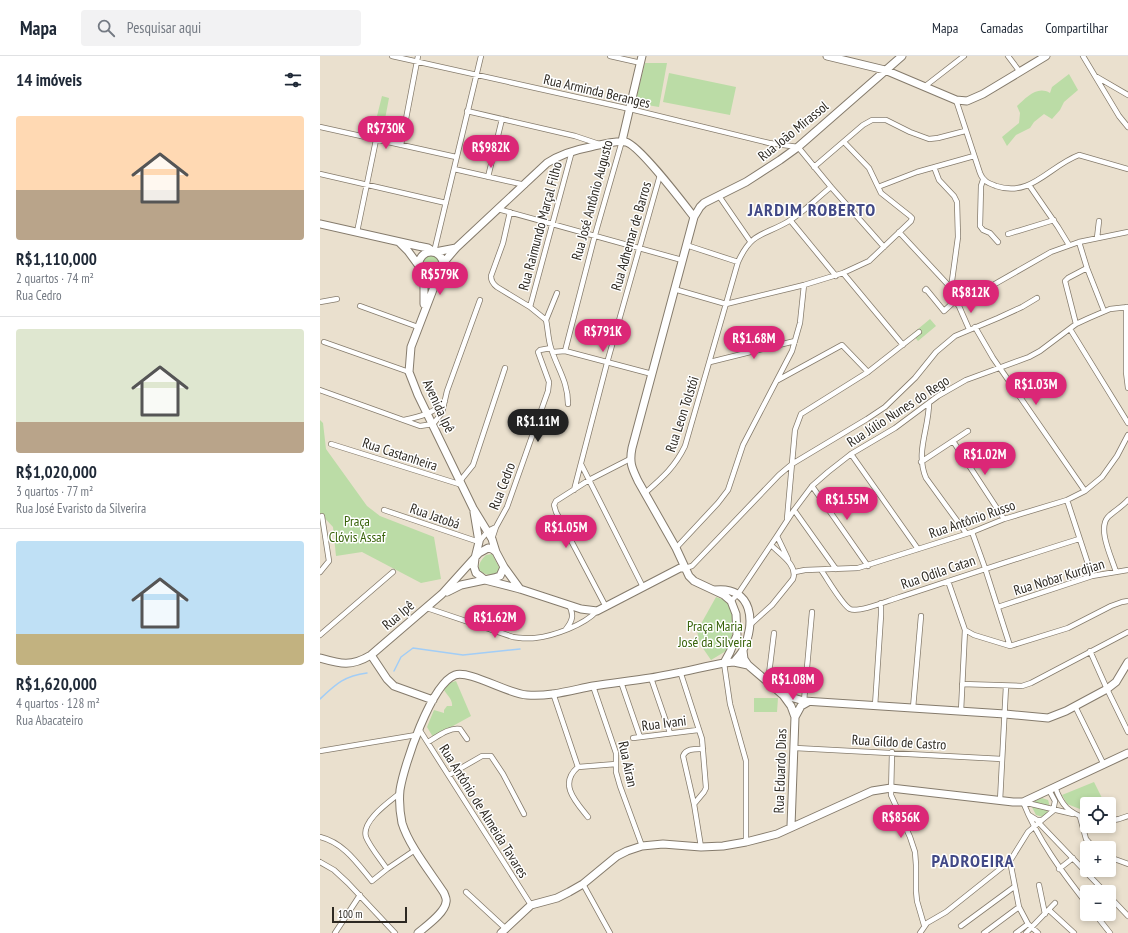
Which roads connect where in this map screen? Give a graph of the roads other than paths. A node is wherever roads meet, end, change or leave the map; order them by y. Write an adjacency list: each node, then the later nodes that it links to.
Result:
1 (392, 56): 12 (street, Rua Arminda Beranges)
2 (418, 56): 12 (street)
3 (481, 56): 15 (street)
4 (610, 56): 11 (street)
5 (831, 56): 13 (street)
6 (902, 56): 13 (street, Rua João Mirassol)
7 (964, 56): 17 (street)
8 (1008, 56): 14 (street)
9 (1046, 56): 14 (street)
10 (1083, 56): 16 (street)
11 (641, 60): 20 (street, Rua José Antônio Augusto)
12 (416, 62): 15 (street, Rua Arminda Beranges); 30 (street)
13 (884, 70): 17 (street); 31 (street, Rua João Mirassol)
14 (1020, 72): 19 (street)
15 (476, 75): 20 (street, Rua Arminda Beranges); 21 (street)
16 (1096, 76): 18 (street); 24 (street)
17 (924, 87): 19 (street)
18 (1128, 95)
19 (956, 100): 25 (street)
20 (630, 110): 27 (street, Rua José Antônio Augusto); 31 (street, Rua Arminda Beranges)
21 (467, 111): 22 (street); 34 (street)
22 (502, 118): 29 (street); 41 (street)
23 (320, 127): 26 (street)
24 (1128, 127)
25 (965, 131): 28 (street); 33 (street)
26 (376, 140): 30 (street); 43 (street)
27 (622, 141): 29 (street); 40 (street); 62 (street, Rua José Antônio Augusto)
28 (844, 142): 35 (street); 47 (street)
29 (602, 144): 32 (street)
30 (401, 145): 34 (street)
31 (798, 147): 35 (street); 48 (street, Rua João Mirassol)
32 (572, 151): 44 (street); 57 (street, Rua Raimundo Marçal Filho)
33 (974, 156): 36 (street); 42 (street)
34 (456, 157): 37 (street)
35 (814, 167): 46 (street)
36 (934, 167): 47 (street); 83 (street)
37 (454, 169): 41 (street); 49 (street)
38 (1128, 169): 45 (street)
39 (320, 174): 43 (street)
40 (660, 175): 52 (street); 71 (street, Rua Adhemar de Barros)
41 (488, 176): 44 (street)
42 (983, 180): 45 (street); 66 (street)
43 (366, 185): 49 (street); 58 (street)
44 (525, 185): 50 (street)
45 (1029, 185): 54 (street)
46 (831, 187): 53 (street); 69 (street)
47 (878, 187): 59 (street)
48 (719, 196): 52 (street, Rua João Mirassol); 64 (street)
49 (446, 203): 73 (street)
50 (498, 209): 51 (street); 72 (street)
51 (510, 212): 57 (street); 94 (street)
52 (694, 217): 68 (street)
53 (790, 220): 64 (street); 81 (street)
54 (1054, 220): 61 (street); 70 (street)
55 (1099, 222): 63 (street)
56 (320, 224): 58 (street)
57 (552, 224): 62 (street); 94 (street, Rua Raimundo Marçal Filho)
58 (357, 232): 65 (street)
59 (899, 232): 69 (street); 83 (street)
60 (1128, 232): 63 (street)
61 (1008, 234)
62 (595, 235): 71 (street); 109 (street, Rua José Antônio Augusto)
63 (1097, 238): 67 (street)
64 (750, 241): 76 (street, Rua Leon Tolstói)
65 (399, 242): 73 (street); 77 (street)
66 (998, 242)
67 (1079, 242): 70 (street); 78 (street)
68 (686, 245): 74 (street); 76 (street)
69 (885, 245): 79 (street)
70 (1069, 245): 91 (street)
71 (639, 247): 74 (street); 111 (street, Rua Adhemar de Barros)
72 (456, 248): 73 (street); 75 (street)
73 (435, 252): 75 (street); 77 (street)
74 (682, 260): 84 (street)
75 (444, 262): 80 (street)
76 (738, 262): 92 (street, Rua Leon Tolstói)
77 (420, 268): 80 (street); 96 (street, Avenida Ipê)
78 (1087, 268): 97 (street); 99 (street)
79 (844, 273): 81 (street); 107 (street)
80 (439, 274): 96 (street, Avenida Ipê)
81 (836, 276): 82 (street)
82 (804, 285): 92 (street); 105 (street)
83 (951, 288): 91 (street)
84 (674, 289): 92 (street); 116 (street)
85 (925, 290): 91 (street)
86 (558, 293): 98 (street)
87 (1036, 298): 100 (street)
88 (337, 299): 90 (street)
89 (480, 300): 120 (street)
90 (320, 302)
91 (957, 302): 102 (street)
92 (726, 304): 110 (street, Rua Leon Tolstói)
93 (360, 306): 101 (street)
94 (530, 307): 98 (street)
95 (1127, 307): 97 (street, Rua Júlio Nunes do Rego); 118 (street)
96 (424, 311): 101 (street, Avenida Ipê)
97 (1104, 311): 99 (street, Rua Júlio Nunes do Rego)
98 (546, 320): 108 (street)
99 (1076, 324): 103 (street, Rua Júlio Nunes do Rego)
100 (975, 327): 102 (street); 112 (street)
101 (418, 328): 114 (street, Avenida Ipê)
102 (968, 329): 135 (street)
103 (1070, 329): 112 (street, Rua Júlio Nunes do Rego); 125 (street)
104 (919, 332): 107 (street)
105 (795, 341): 110 (street); 117 (street)
106 (324, 342): 114 (street)
107 (903, 345): 115 (street)
108 (552, 350): 109 (street); 122 (street); 150 (street, Rua Cedro)
109 (565, 352): 111 (street)
110 (710, 362): 141 (street, Rua Leon Tolstói)
111 (607, 363): 116 (street); 134 (street, Rua Adhemar de Barros)
112 (999, 367): 121 (street, Rua Júlio Nunes do Rego); 140 (street)
113 (505, 368): 137 (street)
114 (409, 372): 123 (street, Avenida Ipê)
115 (868, 372): 117 (street); 135 (street)
116 (652, 374): 132 (street)
117 (778, 380): 159 (street)
118 (1128, 388)
119 (320, 390): 124 (street)
120 (445, 401): 123 (street); 126 (street)
121 (929, 403): 131 (street, Rua Júlio Nunes do Rego); 133 (street)
122 (568, 404)
123 (427, 413): 124 (street); 126 (street, Avenida Ipê)
124 (404, 420): 126 (street)
125 (1128, 423)
126 (433, 424): 137 (street, Avenida Ipê)
127 (968, 431): 129 (street)
128 (1128, 435): 140 (street, Rua Antônio Russo)
129 (953, 441): 133 (street); 148 (street)
130 (331, 444): 137 (street, Rua Castanheira)
131 (851, 454): 138 (street, Rua Júlio Nunes do Rego); 160 (street)
132 (630, 459): 136 (street); 141 (street)
133 (921, 462): 153 (street)
134 (581, 464): 136 (street); 139 (street, Rua Adhemar de Barros)
135 (792, 464): 149 (street); 166 (street)
136 (589, 480): 139 (street); 178 (street)
137 (461, 483): 144 (street, Avenida Ipê)
138 (812, 486): 146 (street, Rua Júlio Nunes do Rego); 164 (street)
139 (574, 490): 187 (street)
140 (1085, 491): 142 (street, Rua Antônio Russo)
141 (645, 493): 159 (street)
142 (1067, 500): 148 (street, Rua Antônio Russo); 156 (street)
143 (1128, 500): 174 (street)
144 (473, 508): 151 (street, Avenida Ipê); 157 (street, Avenida Ipê)
145 (384, 510): 157 (street, Rua Jatobá)
146 (794, 510): 149 (street, Rua Júlio Nunes do Rego); 168 (street)
147 (322, 516): 171 (street)
148 (1004, 519): 152 (street, Rua Antônio Russo)
149 (787, 520): 154 (street, Rua Júlio Nunes do Rego)
150 (496, 527): 151 (street, Rua Cedro); 155 (street, Rua Cedro)
151 (488, 532): 155 (street, Avenida Ipê); 157 (street, Rua Cedro)
152 (972, 532): 153 (street, Rua Antônio Russo); 167 (street)
153 (966, 534): 160 (street, Rua Antônio Russo)
154 (777, 536): 158 (street, Rua Júlio Nunes do Rego); 163 (street)
155 (492, 539): 161 (street, Avenida Ipê)
156 (1079, 539): 167 (street, Rua Odila Catan); 175 (street)
157 (479, 542): 162 (street, Avenida Ipê)
158 (771, 545): 163 (street); 182 (street, Rua Júlio Nunes do Rego)
159 (676, 548): 166 (street)
160 (918, 549): 164 (street, Rua Antônio Russo)
161 (496, 552): 162 (street); 165 (street)
162 (475, 558): 176 (street); 181 (street, Rua Ipê)
163 (789, 562): 173 (street)
164 (868, 566): 168 (street, Rua Antônio Russo)
165 (504, 567): 176 (street); 179 (street)
166 (685, 568): 178 (street); 180 (street)
167 (985, 568): 177 (street, Rua Odila Catan); 189 (street)
168 (836, 569): 169 (street, Rua Antônio Russo)
169 (821, 570): 173 (street, Rua Antônio Russo); 185 (street, Rua Odila Catan)
170 (1128, 570): 174 (street, Rua Nobar Kurdjian)
171 (320, 572)
172 (393, 572): 198 (street)
173 (795, 572): 193 (street)
174 (1116, 572): 175 (street, Rua Nobar Kurdjian)
175 (1092, 576): 189 (street, Rua Nobar Kurdjian)
176 (485, 580): 179 (street); 181 (street, Rua Ipê)
177 (948, 581): 185 (street, Rua Odila Catan); 195 (street)
178 (643, 587): 187 (street)
179 (520, 589): 186 (street)
180 (715, 590): 182 (street); 183 (street)
181 (442, 594): 188 (street, Rua Ipê)
182 (738, 594): 183 (street, Rua Júlio Nunes do Rego); 193 (street)
183 (731, 601): 206 (street)
184 (1128, 601): 199 (street)
185 (881, 604): 220 (street)
186 (568, 605): 190 (street); 194 (street)
187 (606, 607): 190 (street)
188 (427, 608): 194 (street); 202 (street, Rua Ipê)
189 (998, 608): 199 (street)
190 (597, 611): 194 (street)
191 (812, 612): 219 (street)
192 (921, 616): 222 (street)
193 (751, 624): 200 (street)
194 (565, 630)
195 (965, 630): 199 (street); 212 (street)
196 (1128, 632): 201 (street)
197 (774, 633): 211 (street)
198 (320, 635)
199 (1010, 646)
200 (743, 651): 204 (street); 207 (street)
201 (1090, 651): 214 (street); 215 (street)
202 (371, 655): 203 (street, Rua Ipê); 218 (street)
203 (320, 658)
204 (734, 662): 206 (street); 207 (street)
205 (1128, 662): 215 (street)
206 (724, 663): 208 (street); 263 (street)
207 (748, 665): 211 (street)
208 (680, 671): 209 (street); 226 (street)
209 (651, 678): 210 (street); 229 (street)
210 (621, 682): 213 (street); 230 (street)
211 (768, 682): 217 (street)
212 (962, 684): 214 (street); 223 (street)
213 (593, 686): 216 (street); 240 (street, Rua Airan)
214 (1006, 686): 224 (street)
215 (1107, 689): 221 (street); 228 (street)
216 (553, 693): 218 (street); 242 (street)
217 (783, 695): 219 (street); 225 (street, Rua Eduardo Dias)
218 (433, 700): 227 (street)
219 (806, 702): 220 (street); 225 (street, Rua Eduardo Dias)
220 (875, 706): 222 (street)
221 (1075, 706): 224 (street); 241 (street)
222 (913, 708): 223 (street)
223 (961, 711): 224 (street)
224 (1005, 714): 239 (street)
225 (795, 717): 234 (street, Rua Eduardo Dias)
226 (698, 730): 229 (street, Rua Ivani); 235 (street)
227 (418, 732): 233 (street, Rua Antônio de Almeida Tavares); 236 (street); 246 (street)
228 (1128, 732)
229 (670, 733): 230 (street, Rua Ivani)
230 (640, 737): 231 (street, Rua Ivani)
231 (633, 738)
232 (467, 739): 233 (street)
233 (428, 742): 243 (street, Rua Antônio de Almeida Tavares)
234 (795, 748): 237 (street, Rua Gildo de Castro); 259 (street, Rua Eduardo Dias)
235 (703, 749): 249 (street); 249 (street)
236 (320, 751)
237 (892, 752): 239 (street, Rua Gildo de Castro); 244 (street)
238 (1128, 754): 241 (street)
239 (1002, 758): 247 (street)
240 (616, 764): 242 (street); 264 (street, Rua Airan)
241 (1104, 765): 245 (street)
242 (578, 767): 255 (street)
243 (449, 775): 251 (street); 283 (street, Rua Antônio de Almeida Tavares)
244 (891, 788): 247 (street); 259 (street); 289 (street)
245 (1052, 788): 248 (street); 250 (street); 253 (street)
246 (400, 794): 266 (street); 272 (street)
247 (1000, 801): 248 (street)
248 (1023, 802): 250 (street); 252 (street)
249 (694, 804): 265 (street)
250 (1054, 809): 253 (street); 258 (street)
251 (524, 814)
252 (1028, 814): 258 (street); 258 (street)
253 (1073, 814): 256 (street)
254 (1128, 816): 257 (street)
255 (588, 817)
256 (1080, 817)
257 (1116, 820)
258 (1038, 823): 260 (street); 262 (street); 269 (street)
259 (791, 826): 263 (street)
260 (1048, 833): 262 (street); 267 (street)
261 (320, 837): 272 (street)
262 (1040, 838): 273 (street)
263 (746, 842): 265 (street)
264 (642, 846): 265 (street); 274 (street)
265 (701, 847)
266 (415, 850): 272 (street); 295 (street)
267 (1073, 858): 273 (street); 276 (street)
268 (1116, 860): 271 (street)
269 (1010, 861): 277 (street); 289 (street)
270 (320, 862): 279 (street)
271 (1128, 864)
272 (387, 869)
273 (1059, 869): 280 (street)
274 (583, 884): 283 (street); 296 (street)
275 (1039, 885): 286 (street)
276 (1098, 885)
277 (1014, 887): 284 (street); 290 (street)
278 (466, 892): 292 (street)
279 (360, 895): 293 (street); 294 (street)
280 (1080, 895)
281 (1055, 903): 285 (street)
282 (1116, 903): 287 (street)
283 (530, 905): 292 (street)
284 (1019, 907): 291 (street); 298 (street)
285 (1049, 910): 286 (street); 302 (street)
286 (1045, 914): 291 (street)
287 (1128, 916)
288 (1101, 921): 303 (street)
289 (924, 926): 297 (street)
290 (961, 926)
291 (1030, 926): 299 (street); 300 (street); 301 (street)
292 (503, 931)
293 (335, 933)
294 (395, 933)
295 (418, 933)
296 (610, 933)
297 (920, 933)
298 (984, 933)
299 (1016, 933)
300 (1026, 933)
301 (1038, 933)
302 (1074, 933)
303 (1110, 933)

